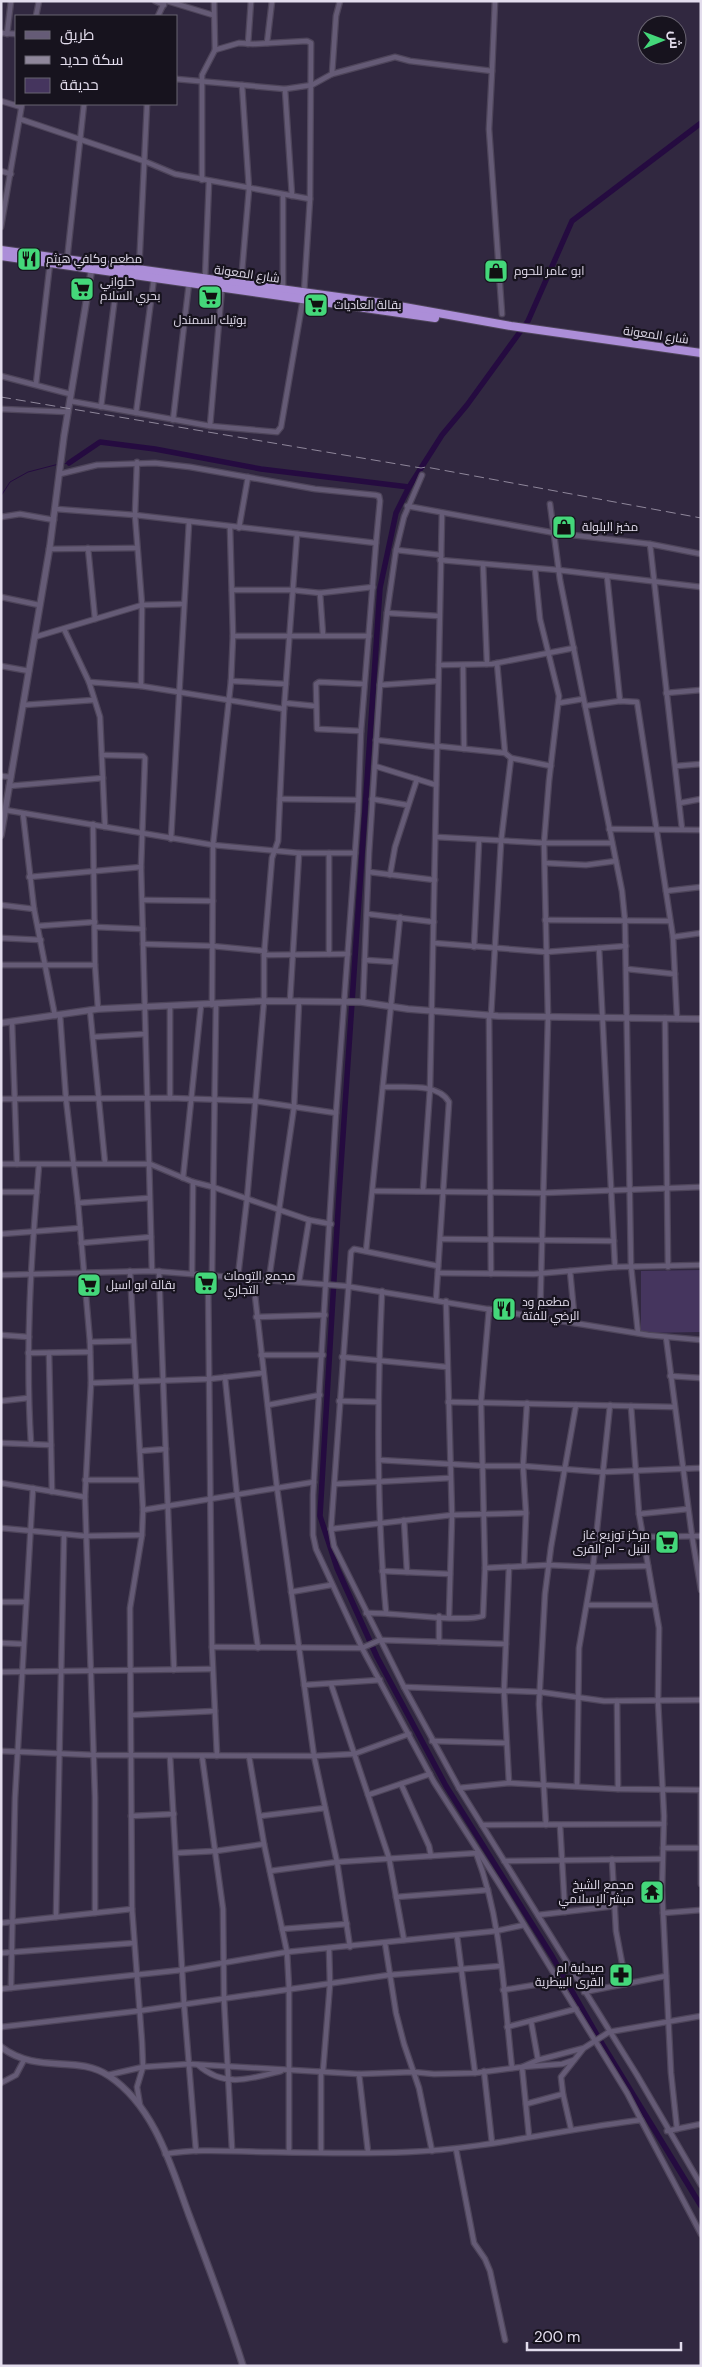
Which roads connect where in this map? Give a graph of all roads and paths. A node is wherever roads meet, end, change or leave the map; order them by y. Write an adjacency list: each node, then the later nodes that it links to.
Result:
1 (11, 1): 14 (street)
2 (39, 1): 10 (street)
3 (154, 1): 9 (street)
4 (214, 1): 12 (street)
5 (251, 1): 17 (street)
6 (272, 1): 16 (street)
7 (340, 1): 20 (street)
8 (495, 1): 19 (street)
9 (165, 2): 11 (street); 12 (street)
10 (36, 15)
11 (158, 15)
12 (213, 15): 18 (street)
13 (1, 33): 14 (street)
14 (7, 34): 15 (street)
15 (15, 34)
16 (267, 43): 17 (street); 24 (street)
17 (248, 44): 18 (street)
18 (215, 50): 22 (street)
19 (492, 71): 20 (street); 58 (street)
20 (332, 74): 24 (street)
21 (178, 79): 22 (street)
22 (201, 82): 23 (street); 36 (street)
23 (242, 85): 25 (street); 38 (street)
24 (312, 85): 25 (street); 41 (street)
25 (285, 89): 40 (street)
26 (1, 102): 27 (street)
27 (15, 105)
28 (84, 105): 32 (street)
29 (147, 105): 33 (street)
30 (22, 106): 31 (street)
31 (20, 120): 32 (street); 35 (street)
32 (81, 140): 33 (street); 46 (street)
33 (144, 162): 36 (street); 49 (street)
34 (1, 171): 35 (street)
35 (11, 174): 42 (street)
36 (202, 180): 37 (street)
37 (209, 181): 38 (street); 52 (street)
38 (249, 189): 39 (street); 54 (street)
39 (284, 195): 40 (street); 56 (street)
40 (292, 196): 41 (street)
41 (310, 199): 57 (street)
42 (1, 227)
43 (1, 250): 46 (highway, شارع المعونة)
44 (2, 256): 45 (street); 47 (highway, شارع المعونة)
45 (1, 260)
46 (67, 260): 48 (highway, شارع المعونة)
47 (50, 263): 48 (highway, شارع المعونة); 61 (street)
48 (92, 266): 49 (highway, شارع المعونة); 50 (highway, شارع المعونة); 62 (street)
49 (139, 270): 52 (highway, شارع المعونة)
50 (118, 273): 51 (highway, شارع المعونة); 64 (street)
51 (154, 278): 53 (highway, شارع المعونة); 67 (street)
52 (205, 279): 54 (highway, شارع المعونة)
53 (190, 283): 55 (highway, شارع المعونة); 68 (street)
54 (240, 284): 56 (highway, شارع المعونة)
55 (222, 287): 57 (highway, شارع المعونة); 69 (street)
56 (282, 290): 57 (highway, شارع المعونة)
57 (304, 296): 59 (highway, شارع المعونة); 69 (street)
58 (502, 314)
59 (701, 353)
60 (1, 376): 61 (street)
61 (36, 384): 62 (street)
62 (70, 394): 63 (street)
63 (70, 402): 64 (street); 66 (street)
64 (101, 407): 67 (street)
65 (1, 409): 66 (street)
66 (68, 412): 71 (street)
67 (136, 413): 68 (street)
68 (173, 420): 69 (street)
69 (210, 426)
70 (137, 462): 71 (street); 73 (street); 78 (street)
71 (60, 471): 76 (street)
72 (422, 475): 75 (street)
73 (248, 477): 83 (street); 86 (street)
74 (550, 504): 84 (street)
75 (407, 506): 77 (street); 91 (street)
76 (56, 509): 78 (street); 80 (street)
77 (442, 513): 84 (street); 93 (street)
78 (135, 515): 81 (street); 89 (street)
79 (1, 517): 80 (street)
80 (54, 520): 90 (street)
81 (189, 522): 82 (street); 105 (street)
82 (230, 527): 83 (street); 101 (street)
83 (239, 528): 85 (street)
84 (555, 533): 87 (street); 96 (street)
85 (297, 534): 86 (street); 102 (street)
86 (376, 543): 99 (street)
87 (650, 544): 92 (street); 98 (street)
88 (88, 548): 89 (street); 90 (street); 110 (street)
89 (137, 548): 107 (street)
90 (49, 549): 106 (street)
91 (396, 550): 93 (street); 108 (street)
92 (701, 554)
93 (440, 558): 94 (street); 109 (street)
94 (484, 564): 95 (street); 119 (street)
95 (535, 569): 96 (street); 118 (street)
96 (558, 570): 97 (street); 117 (street)
97 (607, 576): 98 (street); 138 (street)
98 (653, 583): 100 (street); 134 (street)
99 (373, 587): 103 (street); 115 (street)
100 (701, 588)
101 (232, 590): 102 (street); 114 (street)
102 (292, 590): 103 (street); 112 (street)
103 (320, 592): 113 (street)
104 (1, 597): 106 (street)
105 (183, 604): 107 (street); 133 (street)
106 (39, 605): 116 (street)
107 (142, 606): 110 (street); 131 (street)
108 (387, 613): 109 (street); 130 (street)
109 (439, 616): 121 (street)
110 (95, 619): 111 (street)
111 (64, 629): 116 (street); 127 (street)
112 (290, 635): 113 (street); 114 (street); 128 (street)
113 (323, 635): 115 (street)
114 (233, 636): 125 (street)
115 (369, 636): 129 (street)
116 (34, 637): 124 (street)
117 (574, 648): 118 (street); 135 (street)
118 (549, 653): 120 (street); 140 (street)
119 (487, 664): 120 (street); 122 (street)
120 (497, 664): 149 (street)
121 (439, 665): 122 (street); 126 (street)
122 (463, 665): 148 (street)
123 (1, 666): 124 (street)
124 (29, 671): 141 (street)
125 (230, 681): 128 (street); 137 (street)
126 (438, 681): 130 (street); 147 (street)
127 (90, 682): 131 (street); 136 (street)
128 (286, 684): 139 (street)
129 (364, 684): 142 (street); 145 (street)
130 (380, 685): 146 (street)
131 (141, 686): 133 (street)
132 (701, 690): 134 (street)
133 (180, 693): 137 (street); 179 (street)
134 (666, 693): 155 (street)
135 (583, 699): 140 (street); 143 (street)
136 (94, 700): 141 (street); 150 (street)
137 (227, 700): 144 (street); 184 (street)
138 (620, 701): 143 (street); 172 (street)
139 (285, 703): 142 (street); 144 (street)
140 (559, 703): 154 (street)
141 (23, 705): 157 (street)
142 (315, 706): 145 (street)
143 (585, 706): 173 (street)
144 (284, 709): 162 (street)
145 (360, 731): 165 (street)
146 (376, 740): 147 (street); 153 (street)
147 (437, 747): 148 (street); 160 (street)
148 (464, 748): 149 (street)
149 (505, 753): 151 (street)
150 (102, 755): 158 (street); 176 (street)
151 (510, 758): 154 (street); 181 (street)
152 (701, 764): 155 (street)
153 (375, 766): 159 (street); 163 (street)
154 (551, 766): 182 (street)
155 (676, 766): 166 (street)
156 (1, 776): 157 (street)
157 (10, 778): 161 (street)
158 (102, 778): 161 (street); 171 (street)
159 (417, 779): 160 (street); 167 (street)
160 (436, 785): 178 (street)
161 (9, 786): 168 (street)
162 (280, 799): 165 (street); 185 (street)
163 (372, 799): 167 (street); 193 (street)
164 (701, 799): 166 (street)
165 (358, 800): 188 (street)
166 (680, 802): 174 (street)
167 (407, 805): 194 (street)
168 (5, 810): 169 (street); 177 (street)
169 (23, 814): 170 (street); 195 (street)
170 (93, 824): 171 (street); 192 (street)
171 (105, 827): 176 (street)
172 (656, 828): 173 (street); 174 (street); 198 (street)
173 (609, 829): 183 (street)
174 (682, 829): 175 (street)
175 (701, 830)
176 (142, 833): 179 (street); 191 (street)
177 (1, 834)
178 (436, 837): 180 (street); 196 (street)
179 (171, 839): 184 (street)
180 (480, 840): 181 (street); 220 (street)
181 (501, 842): 182 (street); 222 (street)
182 (544, 843): 183 (street); 190 (street)
183 (612, 843): 189 (street)
184 (213, 845): 185 (street); 200 (street)
185 (276, 850): 186 (street); 224 (street)
186 (299, 853): 187 (street); 225 (street)
187 (329, 853): 188 (street); 226 (street)
188 (355, 853): 227 (street)
189 (616, 860): 190 (street); 206 (street)
190 (545, 863): 205 (street)
191 (141, 867): 192 (street); 199 (street)
192 (94, 870): 195 (street); 209 (street)
193 (369, 872): 194 (street); 203 (street)
194 (390, 875): 196 (street)
195 (29, 877): 202 (street)
196 (435, 880): 208 (street)
197 (701, 887): 198 (street)
198 (666, 891): 207 (street)
199 (143, 900): 200 (street); 211 (street)
200 (213, 901): 218 (street)
201 (1, 905): 202 (street)
202 (34, 908): 210 (street)
203 (368, 914): 204 (street); 228 (street)
204 (400, 916): 208 (street); 229 (street)
205 (545, 920): 206 (street); 223 (street)
206 (625, 921): 207 (street); 219 (street)
207 (670, 921): 213 (street)
208 (434, 922): 216 (street)
209 (95, 924): 210 (street); 211 (street); 232 (street)
210 (38, 926): 215 (street)
211 (143, 930): 217 (street)
212 (701, 934): 213 (street)
213 (673, 937): 234 (street)
214 (1, 938): 215 (street)
215 (41, 940): 231 (street)
216 (434, 943): 220 (street); 247 (street)
217 (143, 944): 218 (street); 242 (street)
218 (212, 946): 224 (street); 241 (street)
219 (626, 946): 221 (street); 233 (street)
220 (474, 947): 222 (street)
221 (599, 948): 223 (street); 250 (street)
222 (494, 949): 223 (street); 249 (street)
223 (546, 952): 251 (street)
224 (264, 953): 225 (street); 235 (street)
225 (292, 954): 226 (street); 236 (street)
226 (329, 954): 227 (street)
227 (348, 954): 238 (street)
228 (365, 960): 229 (street); 239 (street)
229 (395, 962): 244 (street)
230 (1, 965): 231 (street)
231 (46, 965): 232 (street); 248 (street)
232 (95, 965): 245 (street)
233 (627, 969): 234 (street); 252 (street)
234 (675, 974): 254 (street)
235 (264, 1001): 236 (street); 241 (street); 270 (street)
236 (290, 1001): 237 (street)
237 (299, 1001): 238 (street); 271 (street)
238 (345, 1002): 239 (street); 272 (street)
239 (362, 1002): 244 (street)
240 (201, 1005): 241 (street); 243 (street); 264 (street)
241 (214, 1005): 269 (street)
242 (143, 1006): 243 (street); 245 (street); 258 (street)
243 (170, 1007): 263 (street)
244 (390, 1007): 247 (street); 260 (street)
245 (98, 1009): 246 (street)
246 (90, 1010): 248 (street); 259 (street)
247 (432, 1012): 249 (street); 261 (street)
248 (58, 1015): 256 (street); 267 (street)
249 (490, 1016): 251 (street); 291 (street)
250 (602, 1016): 251 (street); 252 (street); 287 (street)
251 (548, 1017): 292 (street)
252 (628, 1017): 253 (street); 288 (street)
253 (665, 1018): 254 (street); 283 (street)
254 (677, 1018): 255 (street)
255 (701, 1019)
256 (12, 1022): 257 (street); 266 (street)
257 (1, 1023)
258 (145, 1034): 259 (street); 262 (street)
259 (93, 1037): 268 (street)
260 (383, 1087): 261 (street); 285 (street)
261 (430, 1089): 284 (street); 286 (street)
262 (146, 1098): 263 (street); 268 (street); 277 (street)
263 (170, 1098): 264 (street)
264 (190, 1098): 269 (street); 279 (street)
265 (1, 1099): 266 (street)
266 (15, 1099): 267 (street); 276 (street)
267 (66, 1099): 268 (street); 274 (street)
268 (98, 1099): 273 (street)
269 (214, 1100): 270 (street); 281 (street)
270 (255, 1100): 271 (street); 294 (street)
271 (294, 1106): 272 (street); 296 (street)
272 (336, 1113): 298 (street)
273 (105, 1162): 274 (street); 277 (street)
274 (74, 1163): 278 (street); 295 (street)
275 (1, 1164): 276 (street)
276 (17, 1164): 278 (street)
277 (150, 1164): 279 (street); 293 (street)
278 (39, 1165): 290 (street)
279 (183, 1178): 280 (street)
280 (193, 1182): 281 (street); 321 (street)
281 (213, 1187): 294 (street); 325 (street)
282 (701, 1187): 283 (street)
283 (667, 1189): 288 (street); 313 (street)
284 (423, 1190): 285 (street); 286 (street)
285 (373, 1191): 308 (street)
286 (444, 1191): 291 (street); 303 (street)
287 (613, 1191): 288 (street); 292 (street); 306 (street)
288 (629, 1191): 311 (street)
289 (1, 1192): 290 (street)
290 (37, 1192): 300 (street)
291 (492, 1192): 292 (street); 304 (street)
292 (542, 1193): 305 (street)
293 (149, 1198): 295 (street); 302 (street)
294 (247, 1199): 296 (street); 326 (street)
295 (78, 1203): 299 (street)
296 (278, 1209): 297 (street); 328 (street)
297 (309, 1220): 298 (street); 329 (street)
298 (331, 1224): 330 (street)
299 (80, 1228): 300 (street); 307 (street)
300 (34, 1232): 301 (street); 320 (street)
301 (1, 1234)
302 (151, 1237): 307 (street); 315 (street)
303 (441, 1239): 304 (street); 310 (street)
304 (490, 1240): 305 (street); 322 (street)
305 (543, 1240): 306 (street); 323 (street)
306 (614, 1242): 312 (street)
307 (81, 1243): 318 (street)
308 (366, 1252): 310 (street); 331 (street)
309 (701, 1265): 313 (street)
310 (438, 1266): 319 (street)
311 (631, 1266): 312 (street); 313 (street); 340 (street)
312 (615, 1267): 317 (street)
313 (668, 1267)
314 (130, 1271): 315 (street); 318 (street); 345 (street)
315 (152, 1271): 316 (street)
316 (159, 1271): 321 (street); 360 (street)
317 (570, 1271): 323 (street); 339 (street)
318 (85, 1273): 320 (street); 346 (street)
319 (438, 1273): 322 (street); 333 (street)
320 (32, 1274): 324 (street); 343 (street)
321 (192, 1274): 325 (street)
322 (491, 1274): 323 (street)
323 (543, 1274): 338 (street)
324 (1, 1275)
325 (210, 1275): 326 (street); 358 (street)
326 (238, 1276): 327 (street)
327 (253, 1278): 328 (street); 337 (street)
328 (269, 1279): 329 (street)
329 (299, 1282): 330 (street)
330 (328, 1284): 331 (street); 336 (street)
331 (346, 1286): 332 (street); 352 (street)
332 (382, 1292): 333 (street); 353 (street)
333 (436, 1300): 334 (street)
334 (446, 1301): 335 (street); 354 (street)
335 (489, 1308): 338 (street); 369 (street)
336 (325, 1315): 337 (street); 351 (street)
337 (256, 1317): 350 (street)
338 (540, 1318): 339 (street)
339 (575, 1323): 340 (street)
340 (638, 1333): 342 (street)
341 (1, 1335): 343 (street)
342 (666, 1337): 344 (street); 356 (street)
343 (29, 1338): 348 (street)
344 (701, 1340)
345 (133, 1341): 346 (street); 361 (street)
346 (90, 1342): 347 (street)
347 (90, 1352): 349 (street); 362 (street)
348 (28, 1353): 349 (street); 364 (street)
349 (49, 1353): 378 (street)
350 (261, 1355): 351 (street); 355 (street)
351 (323, 1355): 363 (street)
352 (342, 1357): 353 (street); 366 (street)
353 (379, 1360): 354 (street); 367 (street)
354 (447, 1367): 368 (street)
355 (263, 1373): 357 (street); 372 (street)
356 (670, 1376): 359 (street); 375 (street)
357 (225, 1377): 358 (street); 400 (street)
358 (209, 1378): 360 (street); 402 (street)
359 (701, 1378)
360 (164, 1380): 361 (street); 379 (street)
361 (135, 1381): 362 (street); 380 (street)
362 (91, 1383): 391 (street)
363 (320, 1395): 372 (street); 393 (street)
364 (28, 1398): 365 (street); 377 (street)
365 (1, 1401)
366 (339, 1401): 367 (street); 396 (street)
367 (378, 1402): 381 (street)
368 (448, 1402): 369 (street); 382 (street)
369 (481, 1402): 370 (street); 383 (street)
370 (527, 1404): 371 (street); 384 (street)
371 (576, 1404): 373 (street); 385 (street)
372 (268, 1405): 398 (street)
373 (610, 1405): 374 (street); 388 (street)
374 (631, 1406): 375 (street); 389 (street)
375 (674, 1407): 387 (street)
376 (1, 1442): 377 (street)
377 (31, 1443): 378 (street)
378 (51, 1445): 399 (street)
379 (166, 1450): 380 (street); 403 (street)
380 (140, 1451): 392 (street)
381 (379, 1460): 382 (street); 395 (street)
382 (450, 1464): 383 (street); 390 (street)
383 (484, 1466): 384 (street); 406 (street)
384 (523, 1466): 385 (street); 407 (street)
385 (565, 1468): 388 (street); 421 (street)
386 (701, 1468): 387 (street)
387 (683, 1469): 389 (street); 404 (street)
388 (602, 1472): 389 (street); 425 (street)
389 (634, 1472): 408 (street)
390 (450, 1478): 395 (street); 409 (street)
391 (85, 1480): 392 (street); 401 (street)
392 (141, 1480): 405 (street)
393 (314, 1482): 398 (street); 430 (street)
394 (1, 1483): 397 (street)
395 (379, 1483): 396 (street); 411 (street)
396 (335, 1484): 413 (street)
397 (33, 1488): 399 (street); 414 (street)
398 (277, 1488): 400 (street); 432 (street)
399 (52, 1492): 401 (street)
400 (237, 1495): 402 (street); 448 (street)
401 (85, 1497): 417 (street)
402 (210, 1499): 403 (street); 446 (street)
403 (167, 1505): 405 (street); 451 (street)
404 (688, 1509): 408 (street); 418 (street)
405 (143, 1510): 416 (street)
406 (484, 1513): 407 (street); 409 (street); 426 (street)
407 (526, 1513): 422 (street)
408 (639, 1514): 420 (street)
409 (452, 1515): 410 (street); 429 (street)
410 (404, 1520): 411 (street); 428 (street)
411 (379, 1523): 413 (street); 427 (street)
412 (1, 1528): 414 (street)
413 (331, 1529): 438 (street)
414 (30, 1532): 415 (street); 434 (street)
415 (64, 1535): 417 (street); 455 (street)
416 (142, 1535): 417 (street); 452 (street)
417 (85, 1536): 456 (street)
418 (692, 1536): 419 (street); 420 (street); 431 (street)
419 (701, 1536)
420 (642, 1537): 423 (street)
421 (548, 1565): 422 (street); 425 (street); 462 (street)
422 (524, 1566): 424 (street)
423 (648, 1566): 425 (street); 436 (street)
424 (509, 1567): 426 (street); 445 (street)
425 (593, 1567): 435 (street)
426 (485, 1568): 440 (street)
427 (382, 1571): 428 (street); 437 (street)
428 (407, 1572): 429 (street)
429 (450, 1574): 440 (street)
430 (331, 1585): 432 (street); 449 (street)
431 (701, 1590)
432 (291, 1592): 447 (street)
433 (1, 1602): 434 (street)
434 (25, 1602): 444 (street)
435 (588, 1605): 436 (street); 463 (street)
436 (655, 1605): 466 (street)
437 (386, 1612): 438 (street); 439 (street)
438 (366, 1613): 441 (street)
439 (439, 1616): 440 (street); 442 (street)
440 (448, 1617)
441 (380, 1640): 442 (street); 449 (street); 460 (street)
442 (439, 1642): 445 (street)
443 (1, 1643): 444 (street)
444 (23, 1644): 454 (street)
445 (506, 1644): 461 (street)
446 (212, 1647): 448 (street); 450 (street)
447 (299, 1647): 448 (street); 449 (street); 459 (street)
448 (258, 1648)
449 (362, 1648): 457 (street)
450 (212, 1669): 451 (street); 467 (street)
451 (174, 1670): 452 (street)
452 (131, 1671): 456 (street); 468 (street)
453 (1, 1672): 454 (street)
454 (21, 1672): 455 (street); 473 (street)
455 (59, 1672): 456 (street); 474 (street)
456 (91, 1672): 476 (street)
457 (380, 1680): 458 (street); 469 (street)
458 (331, 1684): 459 (street); 475 (street)
459 (304, 1685): 482 (street)
460 (404, 1687): 461 (street); 470 (street)
461 (504, 1691): 462 (street); 471 (street)
462 (540, 1692): 463 (street); 486 (street)
463 (578, 1696): 465 (street); 487 (street)
464 (701, 1700): 466 (street)
465 (617, 1701): 466 (street); 489 (street)
466 (658, 1701): 490 (street)
467 (215, 1711): 468 (street); 480 (street)
468 (132, 1715): 477 (street)
469 (409, 1734): 475 (street); 483 (street)
470 (432, 1742): 471 (street); 488 (street)
471 (506, 1743): 484 (street)
472 (1, 1750): 473 (street)
473 (18, 1752): 474 (street); 526 (street)
474 (58, 1753): 476 (street); 525 (street)
475 (354, 1754): 482 (street); 492 (street)
476 (94, 1755): 477 (street); 522 (street)
477 (131, 1756): 478 (street); 495 (street)
478 (170, 1756): 479 (street); 494 (street)
479 (202, 1756): 480 (street); 504 (street)
480 (217, 1756): 481 (street)
481 (249, 1756): 482 (street); 496 (street)
482 (314, 1756): 493 (street)
483 (430, 1774): 485 (street); 506 (street)
484 (509, 1783): 486 (street); 488 (street)
485 (401, 1784): 492 (street); 507 (street)
486 (545, 1784): 487 (street); 499 (street)
487 (577, 1786): 489 (street)
488 (459, 1788): 498 (street)
489 (618, 1789): 490 (street)
490 (663, 1790): 491 (street); 497 (street)
491 (701, 1791): 503 (street)
492 (368, 1795): 508 (street)
493 (326, 1808): 496 (street); 513 (street)
494 (174, 1814): 495 (street); 505 (street)
495 (131, 1816): 519 (street)
496 (260, 1816): 501 (street)
497 (664, 1824): 500 (street); 502 (street)
498 (482, 1825): 499 (street); 512 (street)
499 (546, 1825): 500 (street)
500 (560, 1825): 511 (street)
501 (264, 1844): 504 (street); 514 (street)
502 (663, 1848): 503 (street); 509 (street)
503 (700, 1848): 515 (street)
504 (216, 1851): 505 (street); 541 (street)
505 (176, 1853): 543 (street)
506 (477, 1853): 507 (street); 516 (street); 529 (street)
507 (431, 1856): 508 (street)
508 (389, 1858): 513 (street); 517 (street)
509 (661, 1858): 510 (street); 523 (street)
510 (612, 1859): 511 (street); 518 (street)
511 (562, 1860): 512 (street); 521 (street)
512 (504, 1861): 524 (street)
513 (337, 1862): 514 (street); 528 (street)
514 (270, 1871): 530 (street)
515 (701, 1884)
516 (488, 1890): 517 (street); 531 (street)
517 (396, 1896): 533 (street)
518 (615, 1906): 521 (street); 550 (street)
519 (132, 1909): 522 (street); 534 (street)
520 (701, 1910): 523 (street)
521 (566, 1912): 524 (street)
522 (95, 1913): 525 (street)
523 (663, 1913): 547 (street)
524 (538, 1915): 555 (street)
525 (56, 1917): 526 (street)
526 (12, 1922): 527 (street); 538 (street)
527 (1, 1923)
528 (347, 1924): 530 (street); 536 (street)
529 (524, 1925): 531 (street); 548 (street)
530 (282, 1929): 539 (street)
531 (496, 1931): 532 (street); 542 (street)
532 (457, 1936): 533 (street); 544 (street)
533 (404, 1940): 535 (street)
534 (134, 1943): 538 (street); 545 (street)
535 (384, 1943): 536 (street); 546 (street)
536 (350, 1947): 537 (street)
537 (329, 1948): 539 (street); 549 (street)
538 (12, 1952): 540 (street); 551 (street)
539 (287, 1952): 541 (street); 552 (street)
540 (1, 1953)
541 (224, 1962): 543 (street); 556 (street)
542 (500, 1966): 544 (street); 554 (street)
543 (182, 1970): 545 (street); 557 (street)
544 (461, 1970): 546 (street); 582 (street)
545 (136, 1975): 551 (street); 559 (street)
546 (389, 1975): 549 (street); 580 (street)
547 (666, 1976): 550 (street); 561 (street)
548 (559, 1981): 554 (street); 558 (street)
549 (330, 1984): 552 (street); 579 (street)
550 (626, 1984): 555 (street)
551 (11, 1988): 553 (street)
552 (289, 1988): 556 (street); 578 (street)
553 (1, 1989)
554 (503, 1990): 564 (street)
555 (584, 1992): 565 (street)
556 (224, 1999): 557 (street); 574 (street)
557 (184, 2004): 559 (street); 572 (street)
558 (576, 2010): 562 (street); 566 (street)
559 (138, 2011): 563 (street); 575 (street)
560 (701, 2016): 561 (street)
561 (668, 2021): 565 (street); 593 (street)
562 (531, 2022): 564 (street); 570 (street)
563 (1, 2027)
564 (507, 2027): 577 (street)
565 (607, 2033): 566 (street); 594 (street)
566 (595, 2040): 568 (street); 590 (street)
567 (1, 2047): 569 (street)
568 (584, 2048): 570 (street); 571 (street)
569 (24, 2060): 584 (street); 586 (street)
570 (538, 2060): 576 (street)
571 (574, 2060): 576 (street); 587 (street)
572 (190, 2064): 573 (street); 575 (street); 599 (street)
573 (198, 2065): 574 (street); 585 (street)
574 (228, 2066): 578 (street); 585 (street)
575 (143, 2067): 584 (street); 589 (street)
576 (522, 2067): 577 (street); 588 (street)
577 (512, 2068): 581 (street)
578 (287, 2069): 579 (street); 585 (street); 601 (street)
579 (322, 2071): 583 (street); 602 (street)
580 (413, 2072): 582 (street); 583 (street); 600 (street)
581 (484, 2072): 582 (street); 596 (street)
582 (475, 2073)
583 (359, 2074): 603 (street)
584 (108, 2075): 589 (street)
585 (227, 2080): 597 (street)
586 (1, 2083)
587 (563, 2094): 588 (street); 592 (street)
588 (526, 2104): 595 (street)
589 (141, 2106): 604 (street)
590 (641, 2120): 592 (street); 606 (street)
591 (701, 2124): 593 (street)
592 (571, 2129): 595 (street)
593 (677, 2129): 594 (street)
594 (667, 2131): 605 (street)
595 (529, 2136): 596 (street)
596 (492, 2143): 598 (street)
597 (232, 2149): 599 (street); 601 (street)
598 (456, 2149): 600 (street); 607 (street)
599 (196, 2151): 604 (street)
600 (432, 2151): 603 (street)
601 (288, 2152): 602 (street)
602 (321, 2152): 603 (street)
603 (368, 2152)
604 (165, 2154): 608 (street)
605 (701, 2185)
606 (701, 2234)
607 (505, 2340)
608 (243, 2366)

